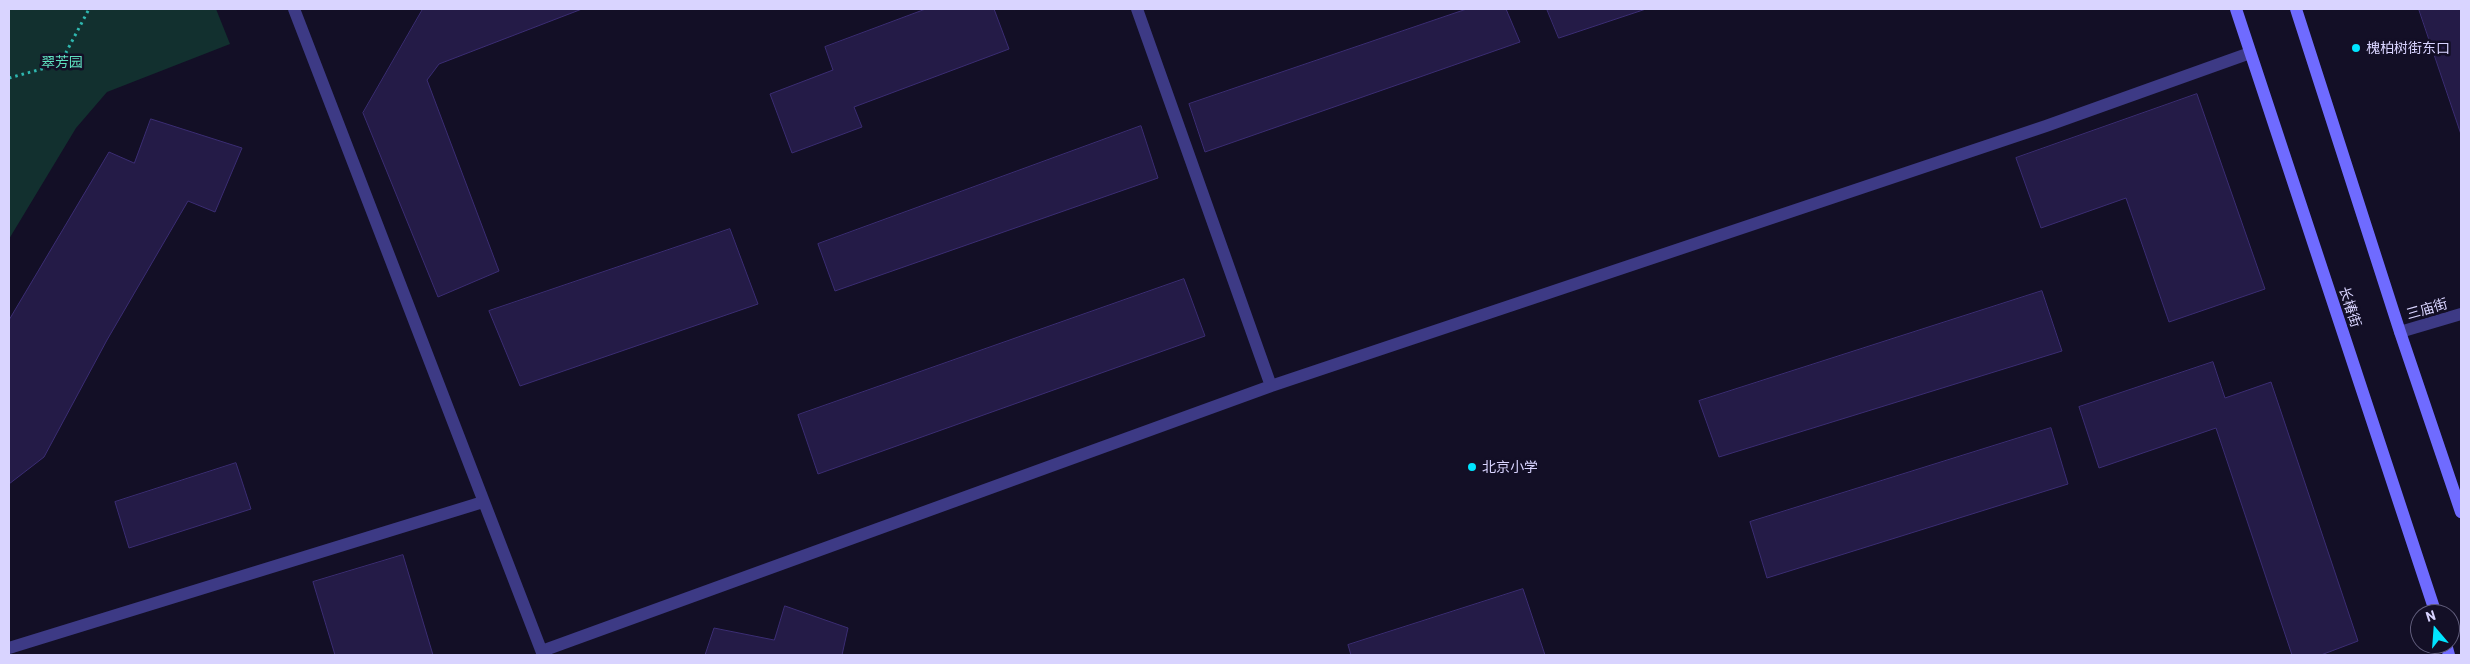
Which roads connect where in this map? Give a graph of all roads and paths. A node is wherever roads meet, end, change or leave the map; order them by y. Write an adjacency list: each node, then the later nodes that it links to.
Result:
1 (90, 9): 7 (path)
2 (1137, 9): 10 (street)
3 (2236, 9): 6 (main road, 长椿街)
4 (2296, 9): 9 (main road)
5 (297, 10): 11 (street)
6 (2250, 53): 10 (street); 13 (main road, 长椿街)
7 (9, 78)
8 (2461, 314): 9 (street, 三庙街)
9 (2400, 332): 12 (main road)
10 (1271, 386): 15 (street)
11 (484, 502): 14 (street); 15 (street)
12 (2461, 512)
13 (2433, 604)
14 (9, 648)
15 (542, 653)

